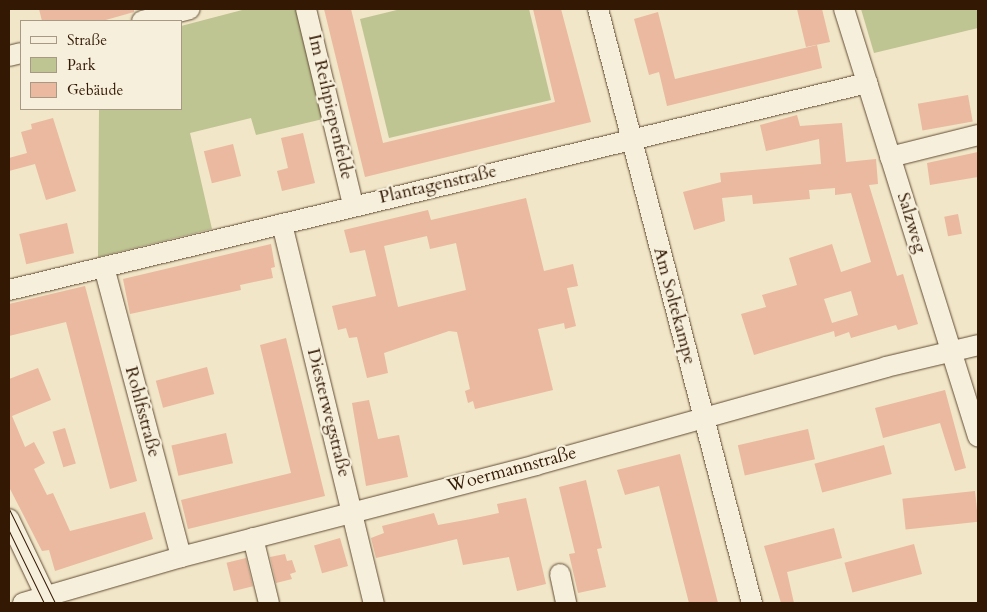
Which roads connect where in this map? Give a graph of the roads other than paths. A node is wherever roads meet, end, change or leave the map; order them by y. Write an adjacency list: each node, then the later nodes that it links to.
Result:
1 (190, 9): 5 (street)
2 (306, 9): 10 (street, Im Reihpiepenfelde)
3 (598, 9): 8 (street, Am Soltekampe)
4 (844, 9): 6 (street, Salzweg)
5 (146, 20)
6 (867, 83): 8 (street, Plantagenstraße); 9 (street, Salzweg)
7 (978, 135): 9 (street)
8 (629, 139): 10 (street, Plantagenstraße); 16 (street, Am Soltekampe)
9 (890, 157): 15 (street, Salzweg)
10 (353, 205): 11 (street, Plantagenstraße)
11 (282, 224): 12 (street, Plantagenstraße); 18 (street, Diesterwegstraße)
12 (104, 267): 13 (street, Plantagenstraße); 21 (street, Rohlfsstraße)
13 (9, 290)
14 (978, 345): 15 (street, Woermannstraße)
15 (951, 350): 16 (street, Woermannstraße); 17 (street, Salzweg)
16 (703, 418): 18 (street, Woermannstraße); 28 (street, Am Soltekampe)
17 (978, 437)
18 (352, 512): 20 (street, Woermannstraße); 26 (street, Diesterwegstraße)
19 (9, 519): 23 (street)
20 (254, 538): 21 (street, Woermannstraße); 25 (street)
21 (181, 557): 23 (street, Woermannstraße)
22 (560, 574): 27 (street)
23 (47, 600): 24 (street, Woermannstraße)
24 (23, 603)
25 (269, 603)
26 (374, 603)
27 (566, 603)
28 (752, 603)

